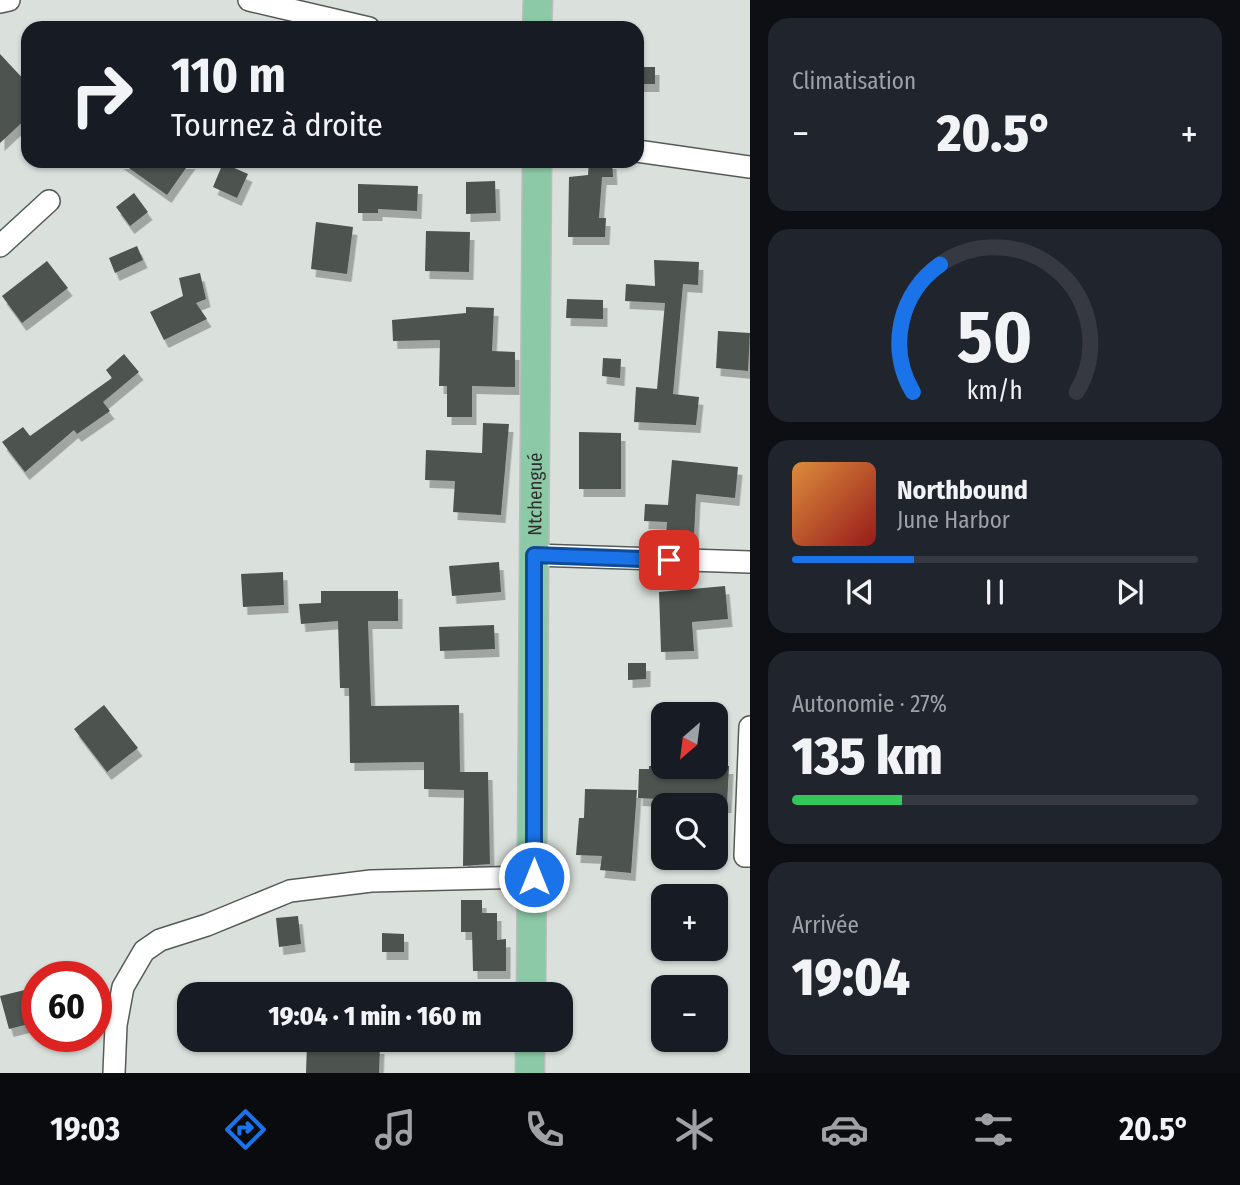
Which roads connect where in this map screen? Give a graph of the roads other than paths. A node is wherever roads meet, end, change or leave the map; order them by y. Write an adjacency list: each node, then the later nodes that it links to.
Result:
1 (9, 0): 4 (street)
2 (249, 0): 5 (street)
3 (538, 0): 6 (main road)
4 (0, 2)
5 (339, 21)
6 (537, 21)
7 (644, 152): 8 (street)
8 (750, 167)
9 (537, 168): 12 (main road, Ntchengué)
10 (49, 201): 11 (street)
11 (0, 246)
12 (534, 555): 13 (street); 16 (main road, Ntchengué)
13 (750, 562)
14 (750, 727): 15 (street)
15 (750, 856)
16 (534, 877): 17 (main road, Ntchengué); 19 (street)
17 (531, 982)
18 (530, 1052): 20 (main road)
19 (114, 1073)
20 (530, 1073)

